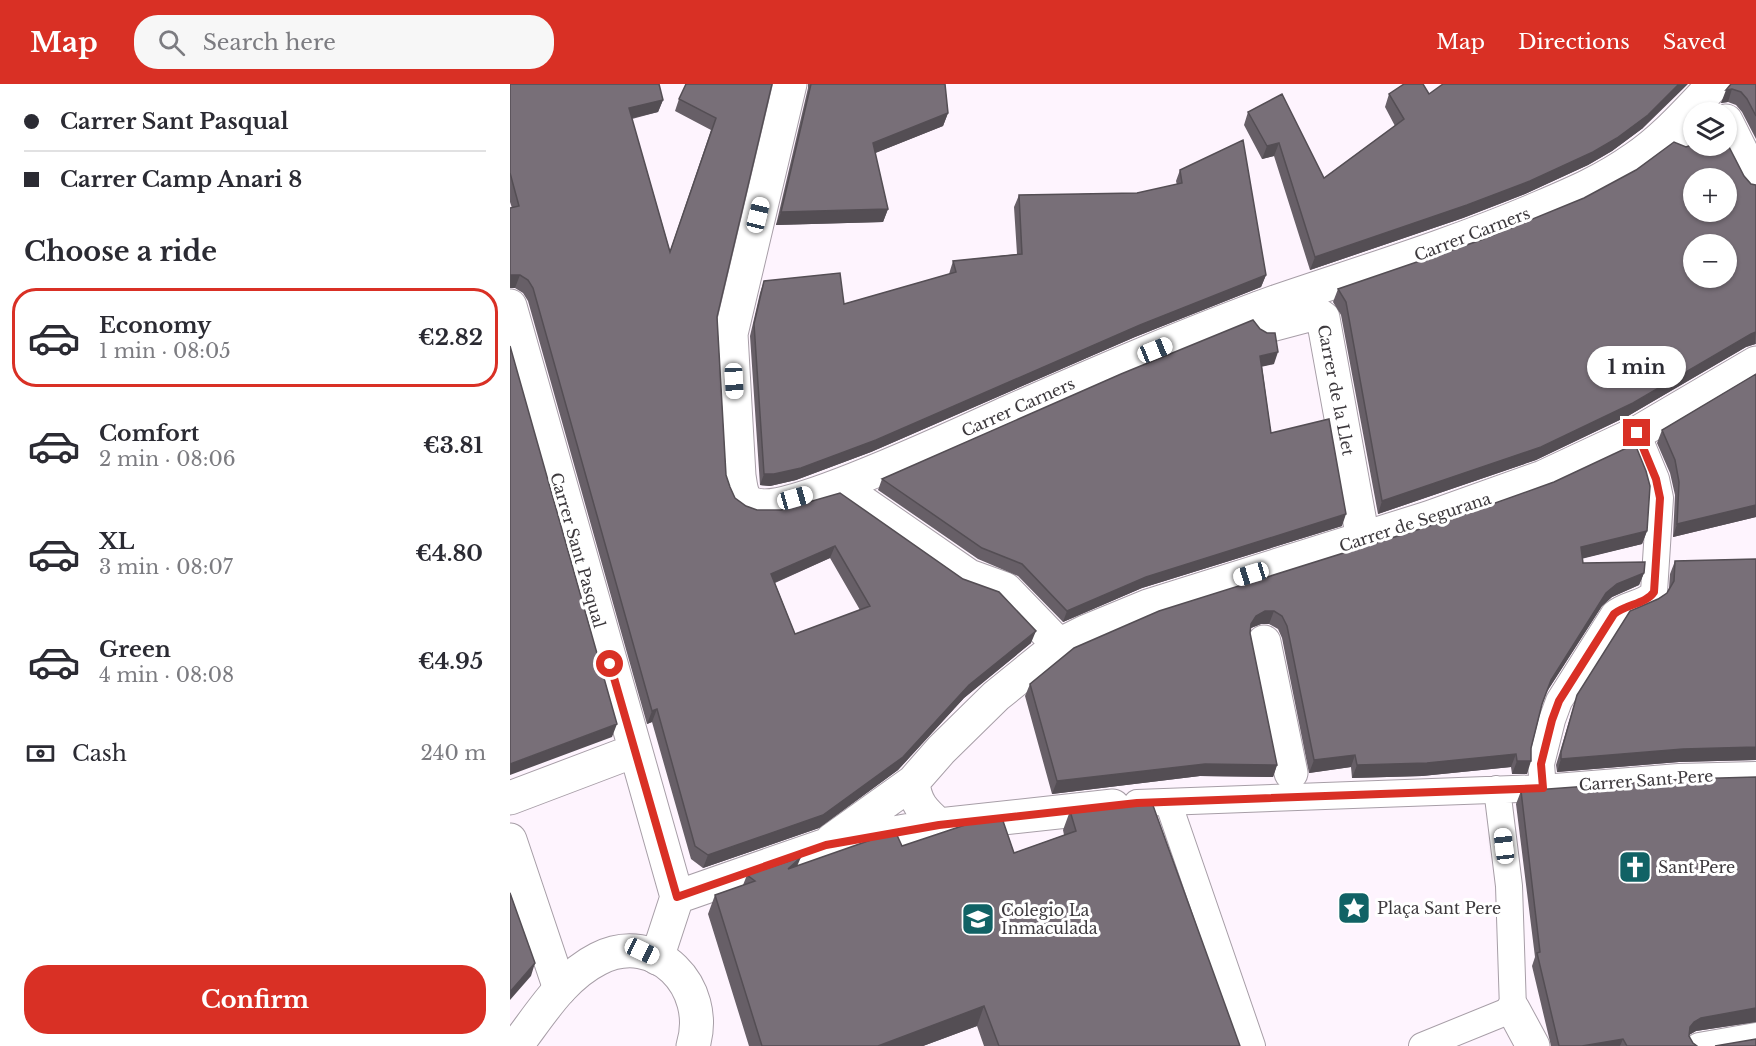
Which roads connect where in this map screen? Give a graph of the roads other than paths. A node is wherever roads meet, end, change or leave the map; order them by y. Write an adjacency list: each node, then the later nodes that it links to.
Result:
1 (790, 84): 11 (street, Carrer Carners)
2 (1714, 84): 3 (street, Carrer Carners)
3 (1702, 102)
4 (1683, 130): 8 (street, Carrer Carners)
5 (1737, 143): 6 (street)
6 (1756, 181)
7 (510, 306): 15 (street, Carrer Sant Pasqual)
8 (1259, 308): 11 (street, Carrer Carners); 12 (street, Carrer de la Llet)
9 (1756, 363): 10 (street, Carrer de Segurana)
10 (1637, 433): 12 (street, Carrer de Segurana); 19 (lane)
11 (839, 486): 14 (street)
12 (1363, 539): 14 (street, Carrer de Segurana)
13 (1264, 642): 16 (street)
14 (1059, 645): 18 (street, Carrer de Segurana)
15 (634, 751): 21 (street); 26 (street, Carrer Sant Pasqual)
16 (1291, 773)
17 (1756, 775): 19 (lane, Carrer Sant Pere)
18 (913, 782): 23 (street); 25 (street, Carrer de Segurana)
19 (1540, 788): 20 (lane)
20 (1497, 789): 22 (lane); 29 (lane)
21 (510, 798)
22 (1153, 803): 23 (street); 33 (lane)
23 (939, 825): 25 (street)
24 (510, 840): 28 (street)
25 (826, 845): 26 (street)
26 (677, 897): 27 (street)
27 (657, 958): 28 (street); 32 (street)
28 (560, 989): 31 (street)
29 (1513, 1009): 34 (lane); 35 (street)
30 (1756, 1036): 36 (lane)
31 (516, 1046)
32 (693, 1046)
33 (1252, 1046)
34 (1422, 1046)
35 (1533, 1046)
36 (1699, 1046)

